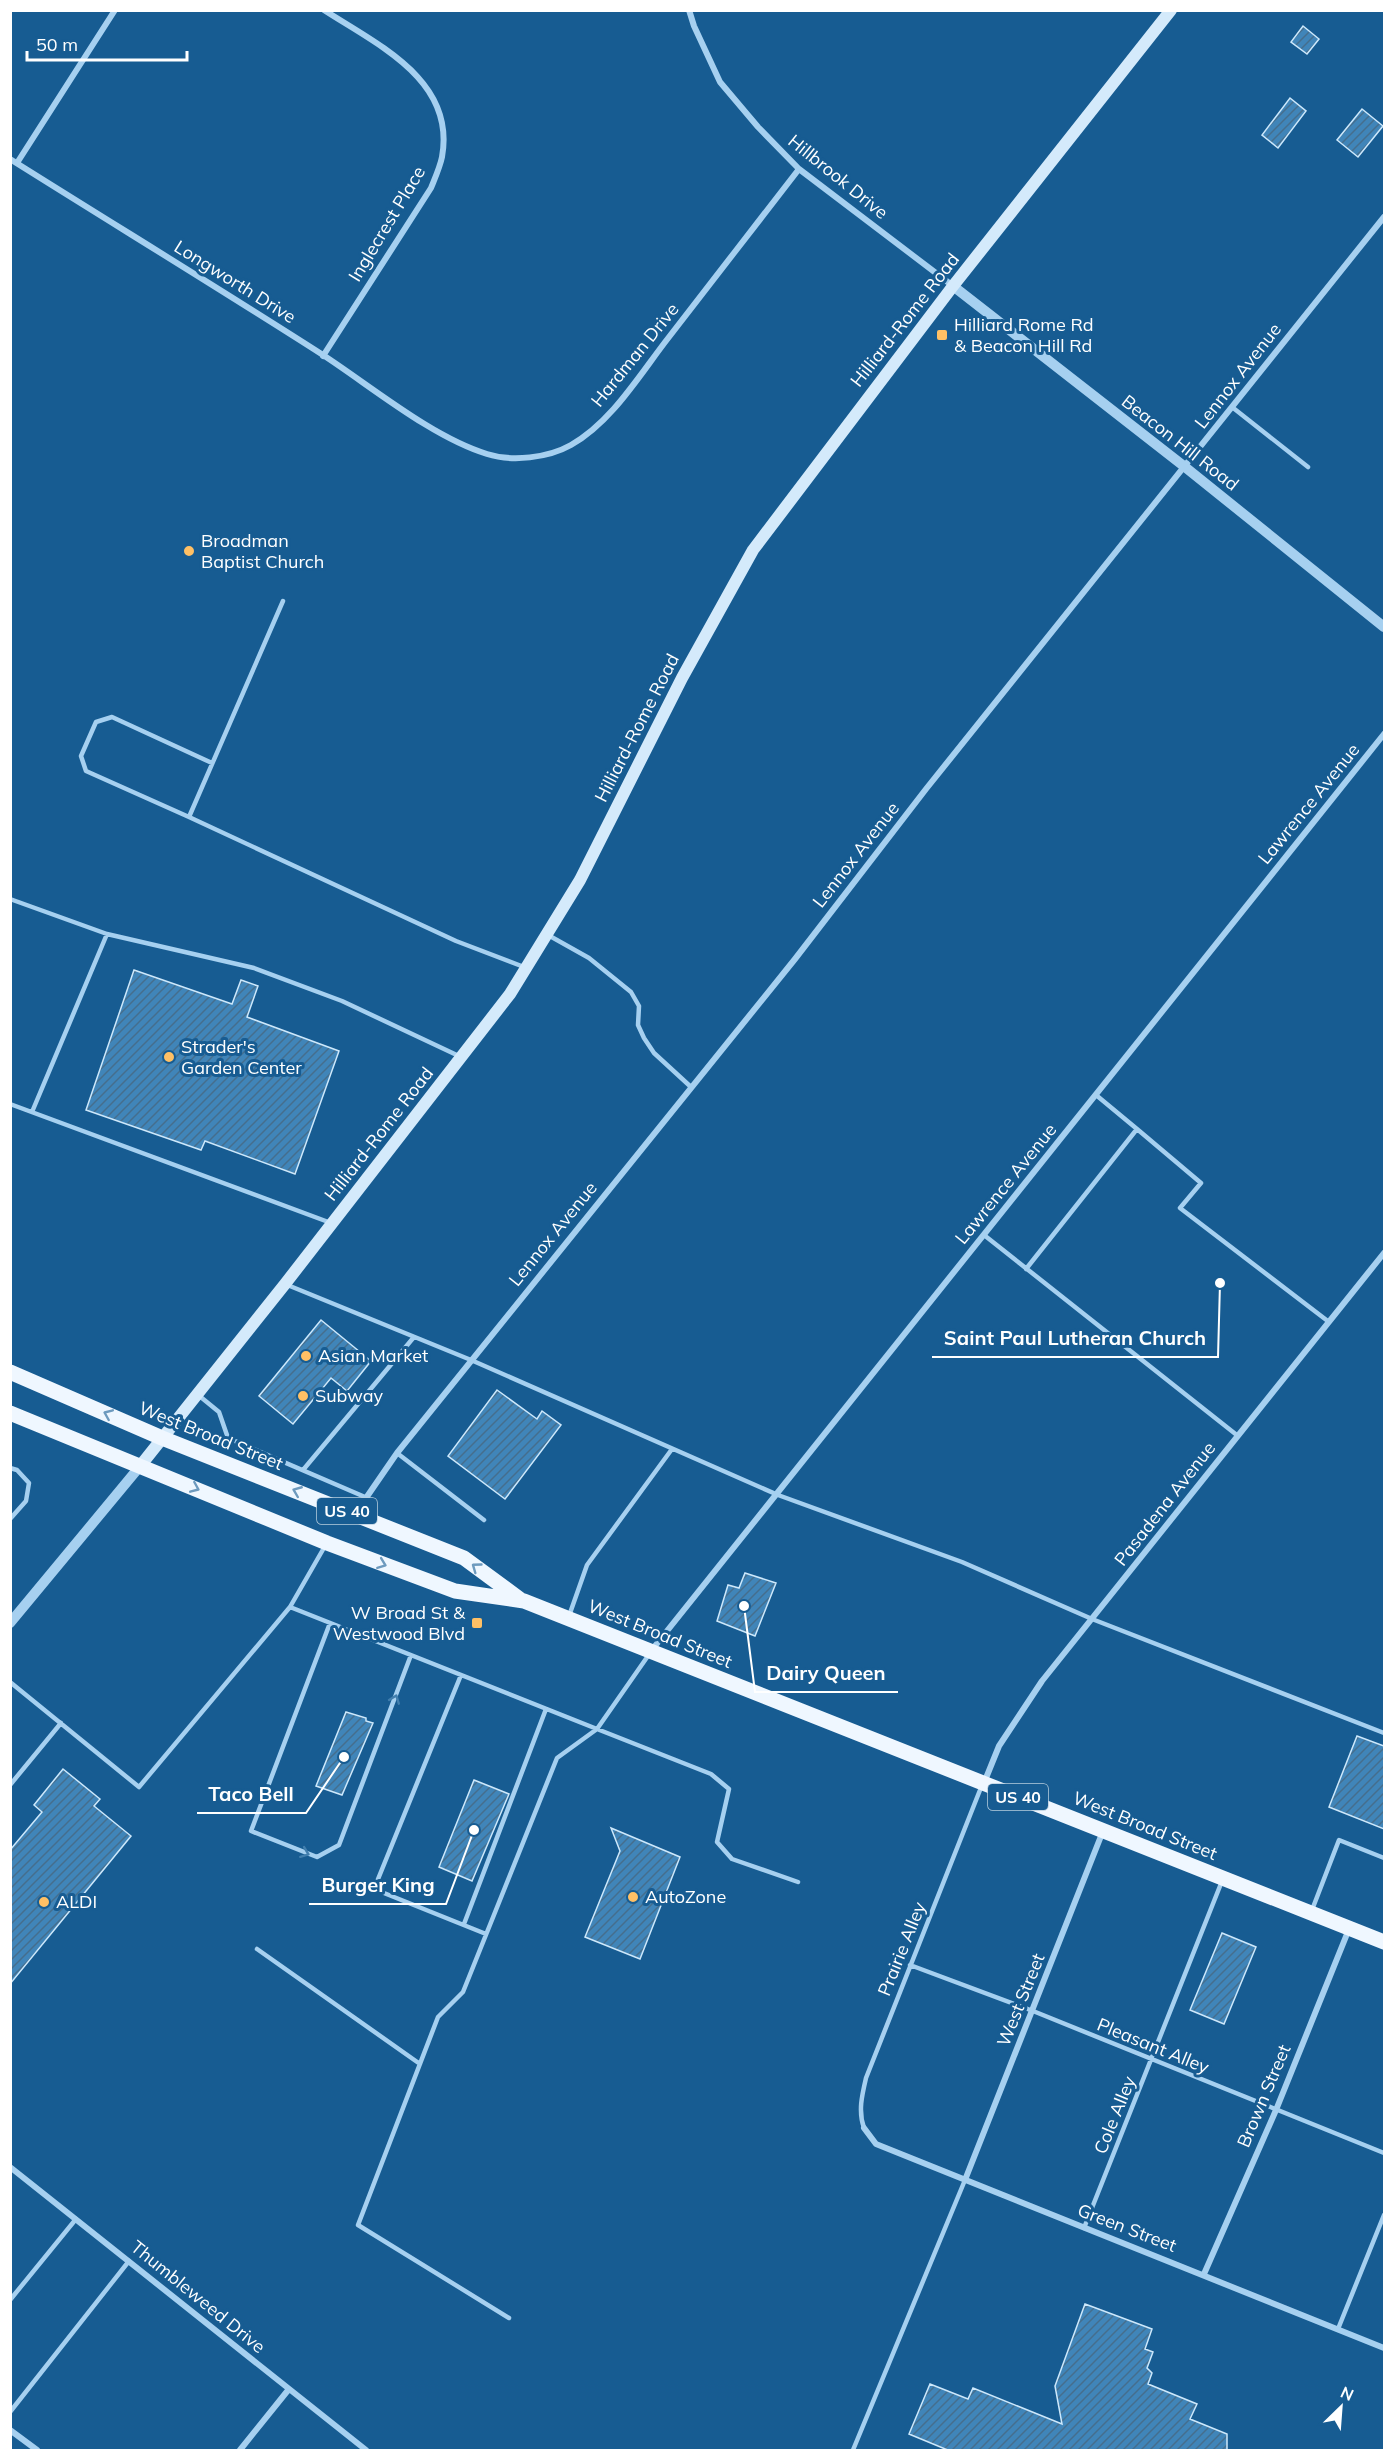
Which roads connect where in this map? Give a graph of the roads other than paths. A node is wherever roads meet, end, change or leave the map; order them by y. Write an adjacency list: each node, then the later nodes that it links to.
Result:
1 (115, 10): 6 (street)
2 (324, 10): 10 (street, Inglecrest Place)
3 (689, 10): 7 (street, Hillbrook Drive)
4 (1171, 10): 9 (main road, Hilliard-Rome Road)
5 (10, 159): 6 (street, Longworth Drive)
6 (17, 163): 10 (street, Longworth Drive)
7 (799, 169): 9 (street, Hillbrook Drive); 12 (street, Hardman Drive)
8 (1384, 217): 11 (street, Lennox Avenue)
9 (953, 286): 14 (street, Beacon Hill Road); 22 (main road, Hilliard-Rome Road)
10 (323, 356): 12 (street, Longworth Drive)
11 (1232, 407): 13 (lane); 14 (street, Lennox Avenue)
12 (442, 434)
13 (1308, 466)
14 (1185, 467): 16 (street, Beacon Hill Road); 25 (street, Lennox Avenue)
15 (284, 601): 18 (lane)
16 (1384, 627)
17 (1384, 734): 26 (street, Lawrence Avenue)
18 (212, 763): 19 (lane); 19 (lane)
19 (189, 817): 23 (lane)
20 (10, 899): 21 (lane)
21 (107, 934): 24 (lane); 28 (lane)
22 (546, 934): 23 (main road, Hilliard-Rome Road); 25 (lane)
23 (526, 967): 24 (main road, Hilliard-Rome Road)
24 (461, 1057): 30 (main road, Hilliard-Rome Road)
25 (691, 1087): 37 (street, Lennox Avenue)
26 (1096, 1095): 29 (lane); 31 (street, Lawrence Avenue)
27 (10, 1104): 28 (lane)
28 (32, 1112): 30 (lane)
29 (1137, 1129): 33 (lane); 35 (lane)
30 (332, 1223): 34 (main road, Hilliard-Rome Road)
31 (984, 1235): 33 (lane); 48 (street, Lawrence Avenue)
32 (1384, 1253): 35 (street, Pasadena Avenue)
33 (1026, 1269): 41 (lane)
34 (285, 1284): 36 (lane); 39 (main road, Hilliard-Rome Road)
35 (1329, 1322): 41 (street, Pasadena Avenue)
36 (414, 1337): 37 (lane); 47 (lane)
37 (471, 1360): 43 (lane); 44 (street, Lennox Avenue)
38 (10, 1372): 42 (main road, West Broad Street / US 40, one-way to 38)
39 (197, 1394): 42 (main road, Hilliard-Rome Road); 47 (lane)
40 (10, 1413): 45 (main road, West Broad Street / US 40)
41 (1238, 1436): 57 (street, Pasadena Avenue)
42 (162, 1438): 45 (main road, Hilliard-Rome Road); 50 (main road, West Broad Street / US 40, one-way to 42)
43 (672, 1449): 48 (lane); 56 (lane)
44 (398, 1453): 49 (street, Lennox Avenue); 52 (lane)
45 (141, 1465): 53 (main road, West Broad Street / US 40, one-way to 53); 58 (street)
46 (10, 1468): 51 (lane)
47 (303, 1470): 49 (lane)
48 (778, 1495): 57 (lane); 60 (street, Lawrence Avenue)
49 (365, 1497): 50 (street, Lennox Avenue)
50 (355, 1514): 54 (main road, West Broad Street / US 40, one-way to 50)
51 (10, 1520)
52 (484, 1520)
53 (327, 1543): 54 (main road, West Broad Street / US 40, one-way to 54); 55 (lane)
54 (524, 1601): 56 (main road, West Broad Street / US 40)
55 (290, 1607): 59 (lane); 65 (lane)
56 (568, 1619): 60 (main road, West Broad Street / US 40)
57 (1092, 1619): 67 (lane); 68 (street, Pasadena Avenue)
58 (10, 1623)
59 (330, 1623): 61 (lane); 61 (lane, one-way to 61)
60 (651, 1652): 66 (lane); 68 (main road, West Broad Street / US 40)
61 (411, 1655): 62 (lane)
62 (461, 1675): 64 (lane); 75 (lane)
63 (10, 1682): 65 (lane)
64 (546, 1709): 66 (lane); 75 (lane)
65 (61, 1723): 69 (lane)
66 (597, 1729): 73 (lane); 77 (lane)
67 (1384, 1733)
68 (983, 1783): 70 (main road, West Broad Street / US 40); 80 (lane, Prairie Alley)
69 (10, 1785)
70 (1104, 1830): 72 (main road, West Broad Street / US 40); 81 (street, West Street)
71 (1384, 1858): 74 (lane)
72 (1223, 1878): 74 (main road, West Broad Street / US 40); 82 (lane, Cole Alley)
73 (798, 1882)
74 (1311, 1914): 76 (main road, West Broad Street / US 40)
75 (464, 1924): 77 (lane)
76 (1349, 1929): 78 (main road, West Broad Street / US 40); 84 (street, Brown Street)
77 (486, 1934): 83 (lane)
78 (1384, 1942)
79 (257, 1949): 83 (lane)
80 (910, 1965): 81 (lane, Pleasant Alley); 85 (lane, Prairie Alley)
81 (1033, 2012): 82 (lane, Pleasant Alley); 88 (street, West Street)
82 (1151, 2061): 84 (lane, Pleasant Alley); 91 (lane, Cole Alley)
83 (420, 2064): 95 (lane)
84 (1276, 2110): 86 (lane, Pleasant Alley); 93 (street, Brown Street)
85 (864, 2128): 88 (street, Green Street)
86 (1384, 2153)
87 (10, 2167): 90 (street, Thumbleweed Drive)
88 (965, 2180): 91 (street, Green Street); 104 (lane)
89 (1384, 2215): 96 (lane)
90 (76, 2219): 92 (street, Thumbleweed Drive); 94 (lane)
91 (1084, 2228): 93 (street, Green Street)
92 (129, 2261): 98 (street, Thumbleweed Drive); 99 (lane)
93 (1204, 2274): 96 (street, Green Street)
94 (10, 2300)
95 (509, 2318)
96 (1338, 2329): 97 (street, Green Street)
97 (1384, 2348)
98 (289, 2389): 102 (street); 103 (street, Thumbleweed Drive)
99 (10, 2412)
100 (10, 2430): 101 (street)
101 (37, 2451)
102 (240, 2451)
103 (366, 2451)
104 (853, 2451)

